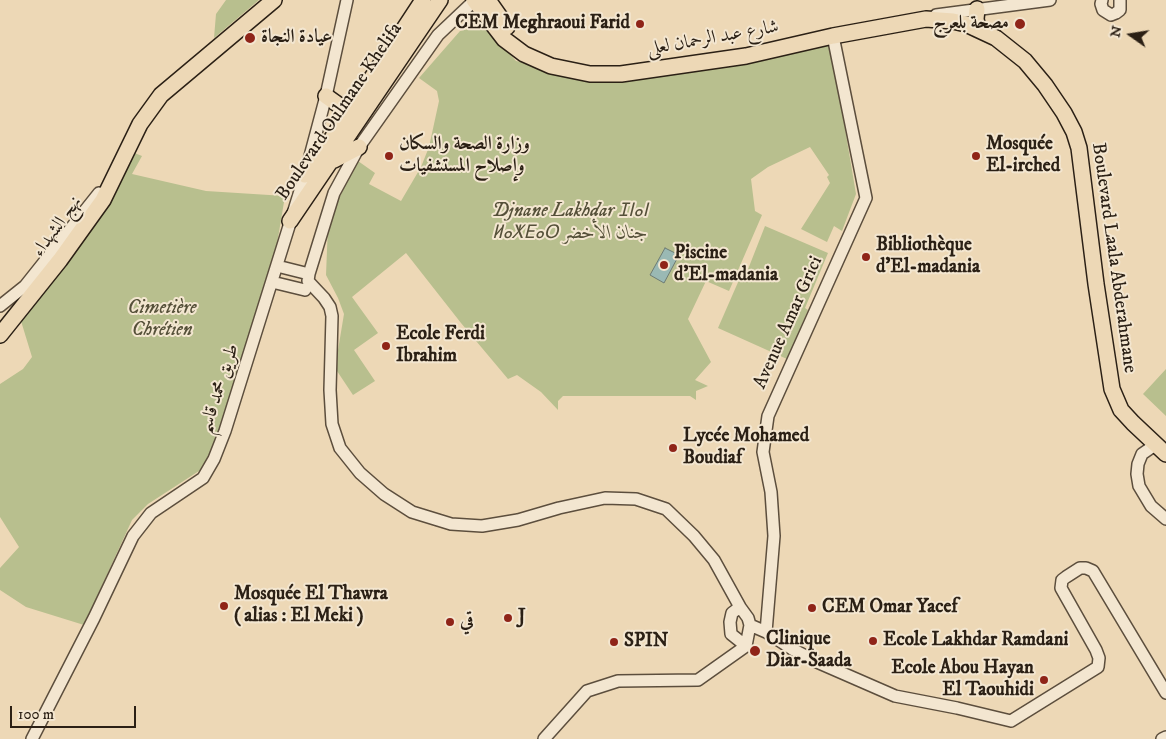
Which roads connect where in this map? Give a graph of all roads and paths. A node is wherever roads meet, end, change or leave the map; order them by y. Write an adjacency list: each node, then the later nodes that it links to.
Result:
1 (274, 0): 17 (main road)
2 (347, 0): 15 (street)
3 (423, 0): 16 (main road, Boulevard Oulmane Khelifa)
4 (440, 0): 19 (main road, Boulevard Oulmane Khelifa)
5 (475, 0): 14 (main road, شارع عبد الرحمان لعلى); 18 (street)
6 (488, 0): 14 (main road)
7 (1050, 0): 10 (street)
8 (1102, 0): 9 (street)
9 (1120, 0)
10 (977, 9): 11 (street); 12 (main road)
11 (919, 20): 12 (main road, Boulevard Laala Abderahmane); 13 (main road, شارع عبد الرحمان لعلى)
12 (978, 29): 26 (main road, Boulevard Laala Abderahmane)
13 (834, 36): 14 (main road, شارع عبد الرحمان لعلى); 30 (street, Avenue Amar Grici)
14 (517, 48)
15 (326, 96): 16 (main road); 19 (street)
16 (352, 107): 19 (main road, Boulevard Oulmane Khelifa)
17 (135, 134): 24 (street); 25 (main road, نهج الشهداء)
18 (359, 147): 19 (main road); 23 (street)
19 (318, 169): 20 (main road, Boulevard Oulmane Khelifa)
20 (290, 221): 21 (street, طريق محمد قاسم)
21 (277, 266): 22 (street, طريق محمد قاسم); 23 (street)
22 (272, 282): 23 (street); 34 (street, طريق محمد قاسم)
23 (307, 282): 28 (street)
24 (0, 306)
25 (0, 335)
26 (1160, 449): 27 (street)
27 (1166, 519)
28 (740, 607): 29 (street); 31 (street)
29 (750, 625): 30 (street); 31 (street)
30 (766, 632): 32 (street)
31 (746, 646): 35 (street)
32 (1166, 692)
33 (1166, 737): 36 (street)
34 (32, 739)
35 (544, 739)
36 (1162, 739)

